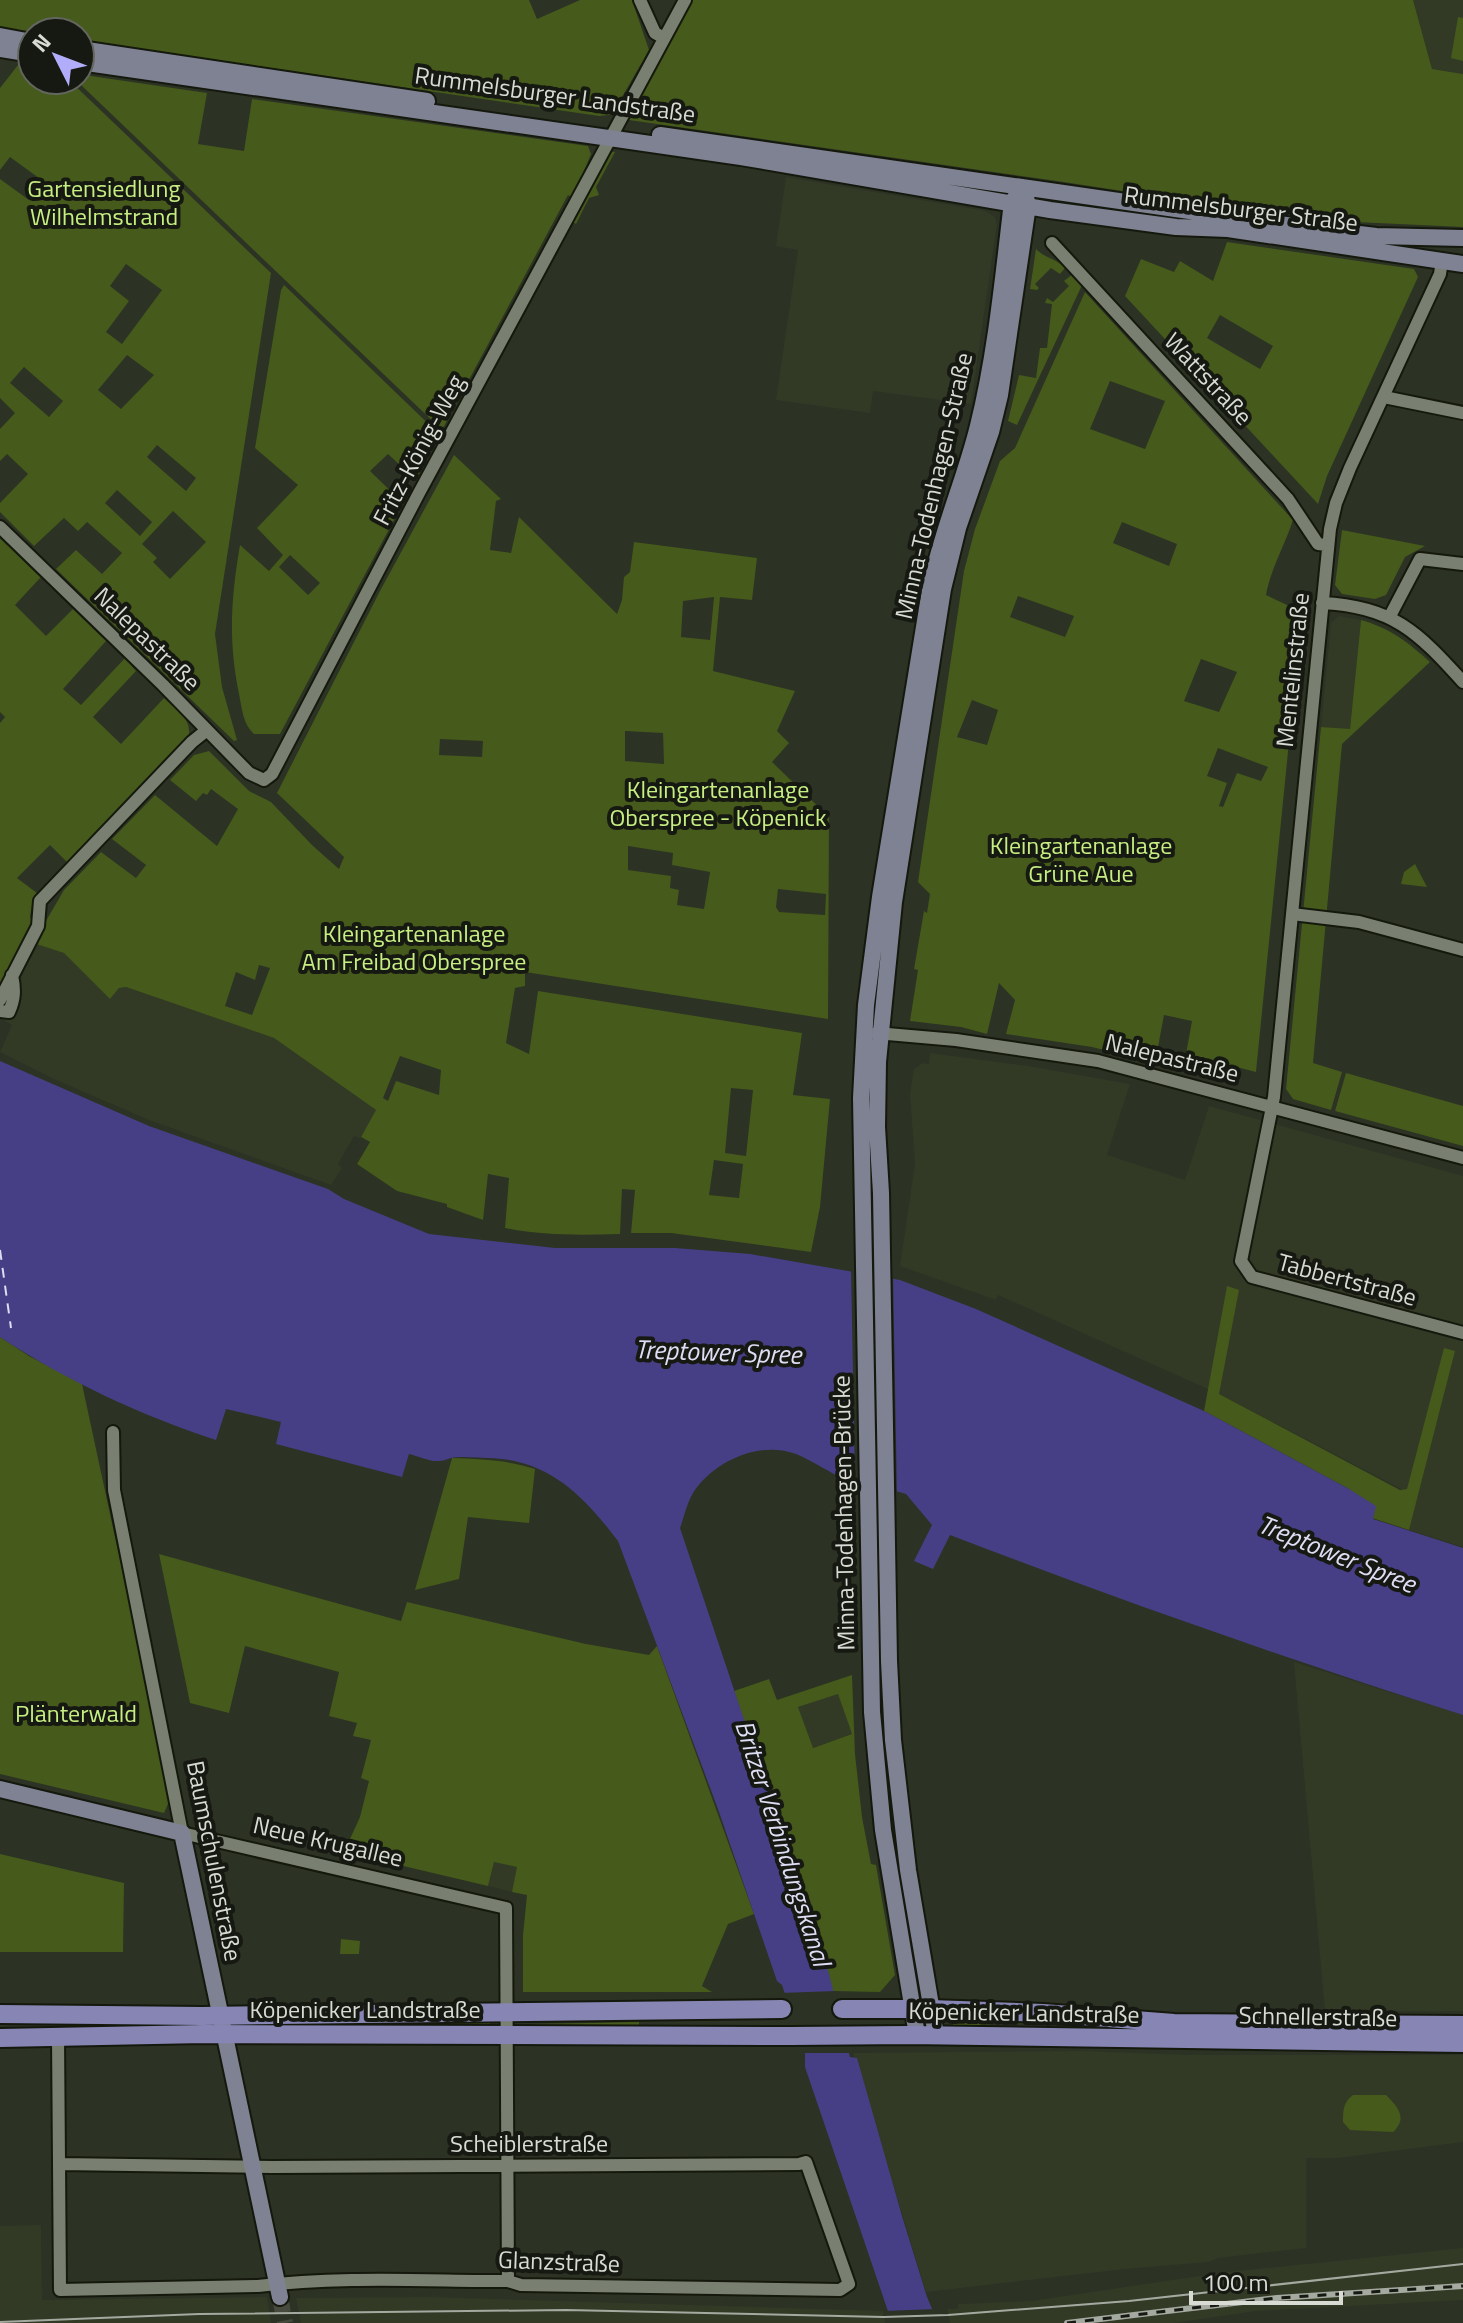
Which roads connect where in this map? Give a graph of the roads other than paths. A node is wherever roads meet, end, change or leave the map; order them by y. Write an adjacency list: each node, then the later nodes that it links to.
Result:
1 (640, 0): 3 (street)
2 (685, 0): 3 (street, Fritz-König-Weg)
3 (664, 38): 6 (street, Fritz-König-Weg)
4 (96, 52): 6 (main road, Rummelsburger Landstraße)
5 (96, 64): 6 (main road, Rummelsburger Landstraße)
6 (612, 134): 7 (main road, Rummelsburger Landstraße); 8 (main road, Rummelsburger Landstraße); 22 (street, Fritz-König-Weg)
7 (1023, 187): 8 (main road, Minna-Todenhagen-Straße); 9 (main road, Rummelsburger Straße)
8 (1020, 204): 11 (main road, Rummelsburger Straße); 28 (main road, Minna-Todenhagen-Straße)
9 (1463, 238)
10 (1052, 243): 16 (street, Wattstraße)
11 (1442, 260): 12 (main road, Rummelsburger Straße); 13 (street, Mentelinstraße)
12 (1463, 264)
13 (1384, 397): 14 (street); 16 (street, Mentelinstraße)
14 (1463, 413)
15 (0, 527): 21 (street, Nalepastraße)
16 (1327, 545): 18 (street, Mentelinstraße)
17 (1463, 564): 19 (street)
18 (1322, 603): 19 (street); 23 (street, Mentelinstraße)
19 (1390, 616): 20 (street)
20 (1463, 682)
21 (207, 730): 22 (street, Nalepastraße); 25 (street)
22 (264, 780)
23 (1292, 914): 24 (street); 29 (street, Mentelinstraße)
24 (1463, 950)
25 (12, 975): 26 (street); 27 (street)
26 (0, 1000)
27 (0, 1011)
28 (872, 1033): 29 (street, Nalepastraße); 31 (main road, Minna-Todenhagen-Straße); 32 (main road, Minna-Todenhagen-Straße)
29 (1272, 1107): 30 (street, Nalepastraße); 33 (street, Tabbertstraße)
30 (1463, 1158)
31 (881, 1193): 39 (main road, Minna-Todenhagen-Brücke)
32 (862, 1194): 39 (main road, Minna-Todenhagen-Brücke)
33 (1463, 1333)
34 (113, 1432): 36 (street, Baumschulenstraße)
35 (0, 1789): 36 (main road, Neue Krugallee)
36 (182, 1833): 41 (street, Neue Krugallee); 43 (main road, Baumschulenstraße)
37 (782, 2009): 40 (main road, Köpenicker Landstraße)
38 (842, 2009): 39 (main road, Köpenicker Landstraße)
39 (921, 2009): 45 (main road, Köpenicker Landstraße); 48 (main road)
40 (703, 2010): 41 (main road, Köpenicker Landstraße); 47 (main road)
41 (508, 2013): 43 (main road, Köpenicker Landstraße); 46 (street)
42 (0, 2014): 43 (main road, Köpenicker Landstraße)
43 (223, 2025): 46 (main road, Köpenicker Landstraße); 49 (main road, Köpenicker Landstraße); 53 (main road, Baumschulenstraße)
44 (1463, 2025): 45 (main road, Schnellerstraße)
45 (1174, 2031): 48 (main road, Köpenicker Landstraße); 51 (main road, Schnellerstraße)
46 (507, 2034): 47 (main road, Köpenicker Landstraße); 54 (street)
47 (730, 2035): 48 (main road, Köpenicker Landstraße)
48 (927, 2035)
49 (58, 2036): 50 (main road, Köpenicker Landstraße); 52 (street)
50 (0, 2038)
51 (1463, 2043)
52 (59, 2164): 53 (street, Scheiblerstraße); 56 (street, Glanzstraße)
53 (252, 2166): 54 (street, Scheiblerstraße); 56 (main road, Baumschulenstraße)
54 (509, 2166): 55 (street); 57 (street, Scheiblerstraße)
55 (508, 2281): 56 (street, Glanzstraße); 57 (street, Glanzstraße)
56 (278, 2290)
57 (840, 2290)

